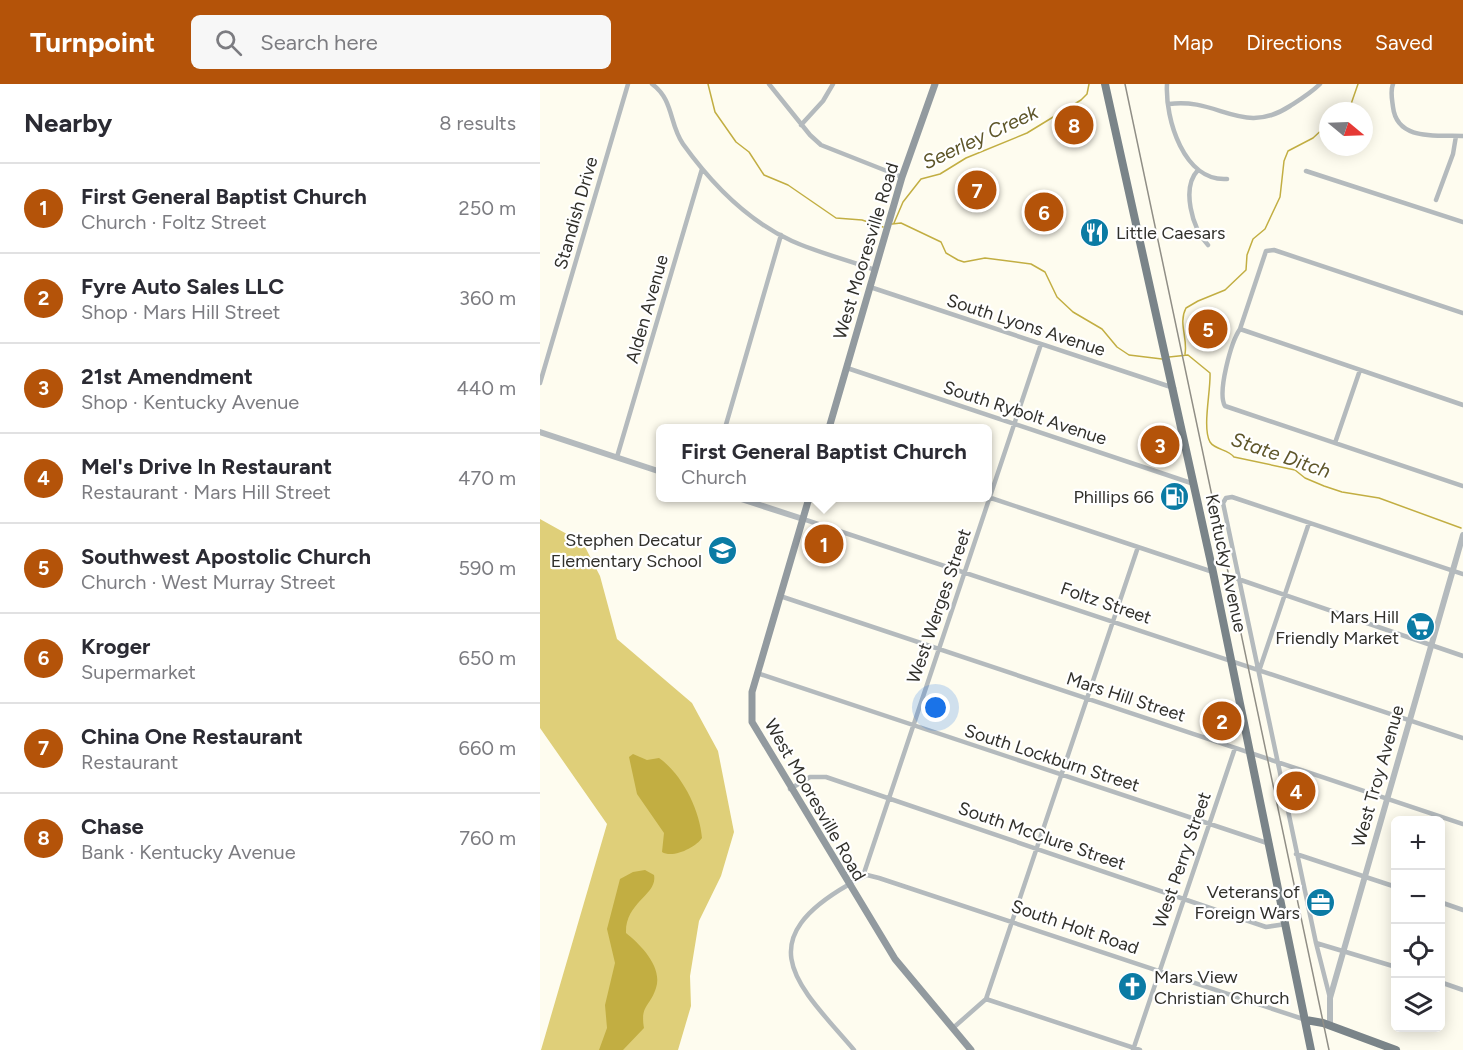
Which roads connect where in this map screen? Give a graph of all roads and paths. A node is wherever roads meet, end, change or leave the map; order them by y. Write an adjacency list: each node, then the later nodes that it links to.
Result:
1 (628, 84): 30 (street, Standish Drive)
2 (652, 84): 14 (street)
3 (769, 84): 11 (street)
4 (833, 84): 11 (street)
5 (935, 84): 17 (main road, West Mooresville Road)
6 (1105, 84): 31 (main road, Kentucky Avenue)
7 (1167, 84): 10 (street)
8 (1320, 84): 10 (street)
9 (1393, 84): 12 (street)
10 (1169, 104): 15 (street)
11 (801, 125): 17 (street)
12 (1456, 136): 13 (street); 19 (street)
13 (1463, 136)
14 (702, 168): 21 (street); 38 (street, Alden Avenue)
15 (1198, 170): 18 (street); 22 (street)
16 (1306, 171): 20 (street)
17 (902, 177): 23 (main road, West Mooresville Road)
18 (1227, 179)
19 (1436, 200)
20 (1463, 222)
21 (781, 236): 23 (street); 33 (street)
22 (1208, 245)
23 (875, 270): 24 (main road, West Mooresville Road)
24 (870, 287): 27 (street, South Lyons Avenue); 28 (main road, West Mooresville Road)
25 (1463, 313): 26 (street)
26 (1240, 329): 29 (street); 37 (street)
27 (1041, 344): 31 (street, South Lyons Avenue); 35 (street, West Werges Street)
28 (847, 368): 34 (main road, West Mooresville Road); 35 (street, South Rybolt Avenue)
29 (1360, 370): 32 (street); 37 (street)
30 (540, 383)
31 (1174, 388): 40 (main road, Kentucky Avenue)
32 (1463, 405)
33 (726, 424)
34 (830, 424)
35 (1014, 424): 40 (street, South Rybolt Avenue); 42 (street, West Werges Street)
36 (540, 432): 38 (street)
37 (1335, 443): 41 (street)
38 (617, 457): 39 (street)
39 (656, 471)
40 (1194, 484): 53 (main road, Kentucky Avenue)
41 (1463, 486)
42 (992, 487)
43 (992, 499): 50 (street)
44 (750, 502): 47 (street, Foltz Street)
45 (808, 502): 47 (main road, West Mooresville Road)
46 (987, 502): 51 (street, West Werges Street)
47 (803, 519): 51 (street, Foltz Street); 57 (main road, West Mooresville Road)
48 (1309, 523): 52 (street); 55 (street); 56 (street)
49 (1463, 535): 52 (street, West Troy Avenue)
50 (1138, 548): 53 (street); 58 (street)
51 (965, 571): 58 (street, Foltz Street); 60 (street, West Werges Street)
52 (1453, 571): 54 (street); 59 (street, West Troy Avenue)
53 (1213, 572): 62 (main road, Kentucky Avenue)
54 (1463, 574)
55 (1238, 579): 56 (street); 63 (street)
56 (1284, 595): 59 (street); 63 (street)
57 (780, 596): 60 (street, Mars Hill Street); 64 (main road, West Mooresville Road)
58 (1113, 621): 62 (street, Foltz Street); 65 (street)
59 (1431, 646): 61 (street); 66 (street, West Troy Avenue)
60 (939, 649): 65 (street, Mars Hill Street); 67 (street, West Werges Street)
61 (1463, 656)
62 (1231, 662): 63 (street, Foltz Street); 70 (main road, Kentucky Avenue)
63 (1258, 670): 66 (street, Foltz Street); 71 (street)
64 (757, 673): 67 (street, South Lockburn Street); 73 (main road, West Mooresville Road)
65 (1087, 698): 69 (street, Mars Hill Street); 72 (street)
66 (1409, 720): 68 (street, Foltz Street); 75 (street, West Troy Avenue)
67 (913, 726): 72 (street, South Lockburn Street); 74 (street, West Werges Street)
68 (1463, 738)
69 (1234, 748): 70 (street, Mars Hill Street); 76 (street, West Perry Street)
70 (1251, 754): 71 (street, Mars Hill Street); 78 (main road, Kentucky Avenue)
71 (1276, 762): 75 (street, Mars Hill Street); 80 (street)
72 (1061, 776): 76 (street, South Lockburn Street); 79 (street)
73 (790, 789): 74 (street, South McClure Street); 83 (main road, West Mooresville Road)
74 (889, 798): 79 (street, South McClure Street); 81 (street, West Werges Street)
75 (1387, 799): 77 (street, Mars Hill Street); 82 (street, West Troy Avenue)
76 (1208, 824): 78 (street, South Lockburn Street); 85 (street, West Perry Street)
77 (1463, 824)
78 (1270, 844): 89 (main road, Kentucky Avenue)
79 (1037, 848): 85 (street, South McClure Street); 88 (street)
80 (1296, 854): 82 (street); 90 (street)
81 (863, 876): 83 (street); 88 (street, South Holt Road)
82 (1365, 876): 84 (street); 91 (street, West Troy Avenue)
83 (848, 885): 100 (main road, West Mooresville Road); 102 (street)
84 (1391, 886)
85 (1184, 898): 89 (street, South McClure Street); 93 (street, West Perry Street)
86 (1445, 904): 87 (street)
87 (1463, 910)
88 (1012, 922): 93 (street, South Holt Road); 97 (street)
89 (1286, 924): 98 (main road, Kentucky Avenue)
90 (1316, 943): 91 (street); 96 (street)
91 (1344, 950): 92 (street); 96 (street, West Troy Avenue)
92 (1391, 966)
93 (1159, 972): 98 (street, South Holt Road); 101 (street, West Perry Street)
94 (1445, 984): 95 (street)
95 (1463, 990)
96 (1330, 998): 99 (street, West Troy Avenue)
97 (986, 999): 100 (street); 101 (street)
98 (1306, 1020): 99 (main road, South Holt Road); 104 (main road, Kentucky Avenue)
99 (1329, 1026): 105 (main road, South Holt Road)
100 (953, 1028): 103 (main road, West Mooresville Road)
101 (1136, 1049)
102 (854, 1050)
103 (971, 1050)
104 (1311, 1050)
105 (1396, 1050)

